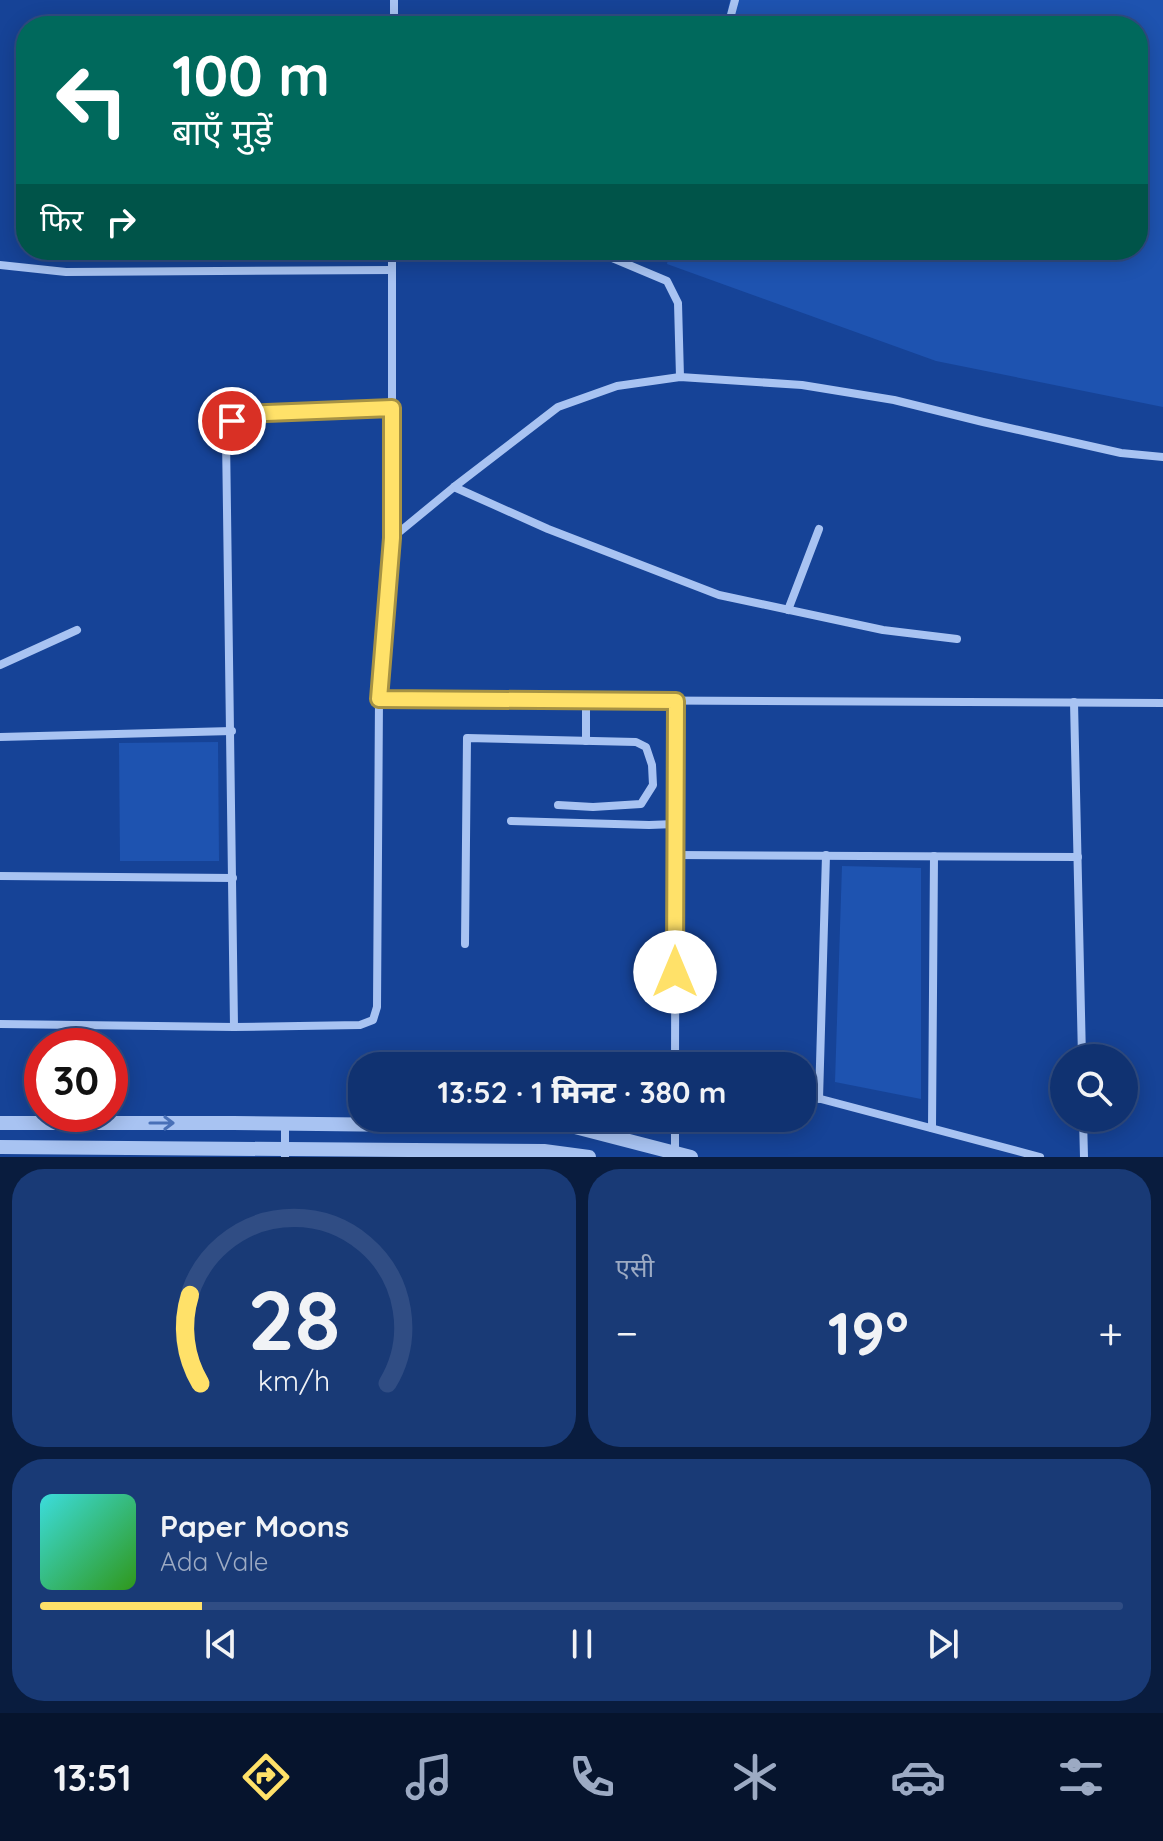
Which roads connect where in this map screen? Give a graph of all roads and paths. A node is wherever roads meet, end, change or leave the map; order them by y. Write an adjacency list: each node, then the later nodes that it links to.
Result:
1 (392, 260): 4 (street)
2 (617, 260): 5 (street)
3 (0, 265): 4 (street)
4 (392, 270): 6 (street)
5 (680, 377): 7 (street); 8 (street)
6 (392, 408): 10 (street); 20 (street)
7 (1163, 457)
8 (454, 487): 10 (street); 11 (street)
9 (819, 529): 11 (street)
10 (392, 538): 15 (street)
11 (788, 610): 13 (street)
12 (77, 630): 14 (street)
13 (957, 639)
14 (0, 665)
15 (379, 699): 16 (street); 34 (street)
16 (586, 700): 17 (street); 22 (street)
17 (676, 701): 18 (street); 25 (street)
18 (1074, 702): 19 (street); 29 (street)
19 (1163, 703)
20 (232, 731): 21 (street); 31 (street)
21 (0, 737)
22 (586, 741): 23 (street); 32 (street)
23 (558, 805)
24 (511, 821): 25 (street)
25 (675, 824): 26 (street)
26 (675, 855): 27 (street); 36 (street)
27 (826, 855): 28 (street); 38 (street)
28 (934, 856): 29 (street); 41 (street)
29 (1078, 857): 35 (street)
30 (0, 876): 31 (street)
31 (233, 878): 34 (street)
32 (465, 944)
33 (0, 1024): 34 (street)
34 (234, 1027)
35 (1082, 1044)
36 (675, 1052)
37 (816, 1098): 38 (street)
38 (819, 1099): 41 (street)
39 (0, 1123): 40 (street, one-way to 40)
40 (285, 1123): 46 (street); 47 (street)
41 (932, 1128): 50 (street)
42 (675, 1132): 47 (street)
43 (1083, 1132): 51 (street)
44 (0, 1147): 45 (street)
45 (54, 1152): 46 (street)
46 (285, 1152): 48 (street)
47 (675, 1155): 49 (street)
48 (589, 1157)
49 (691, 1157)
50 (1040, 1157)
51 (1084, 1157)

